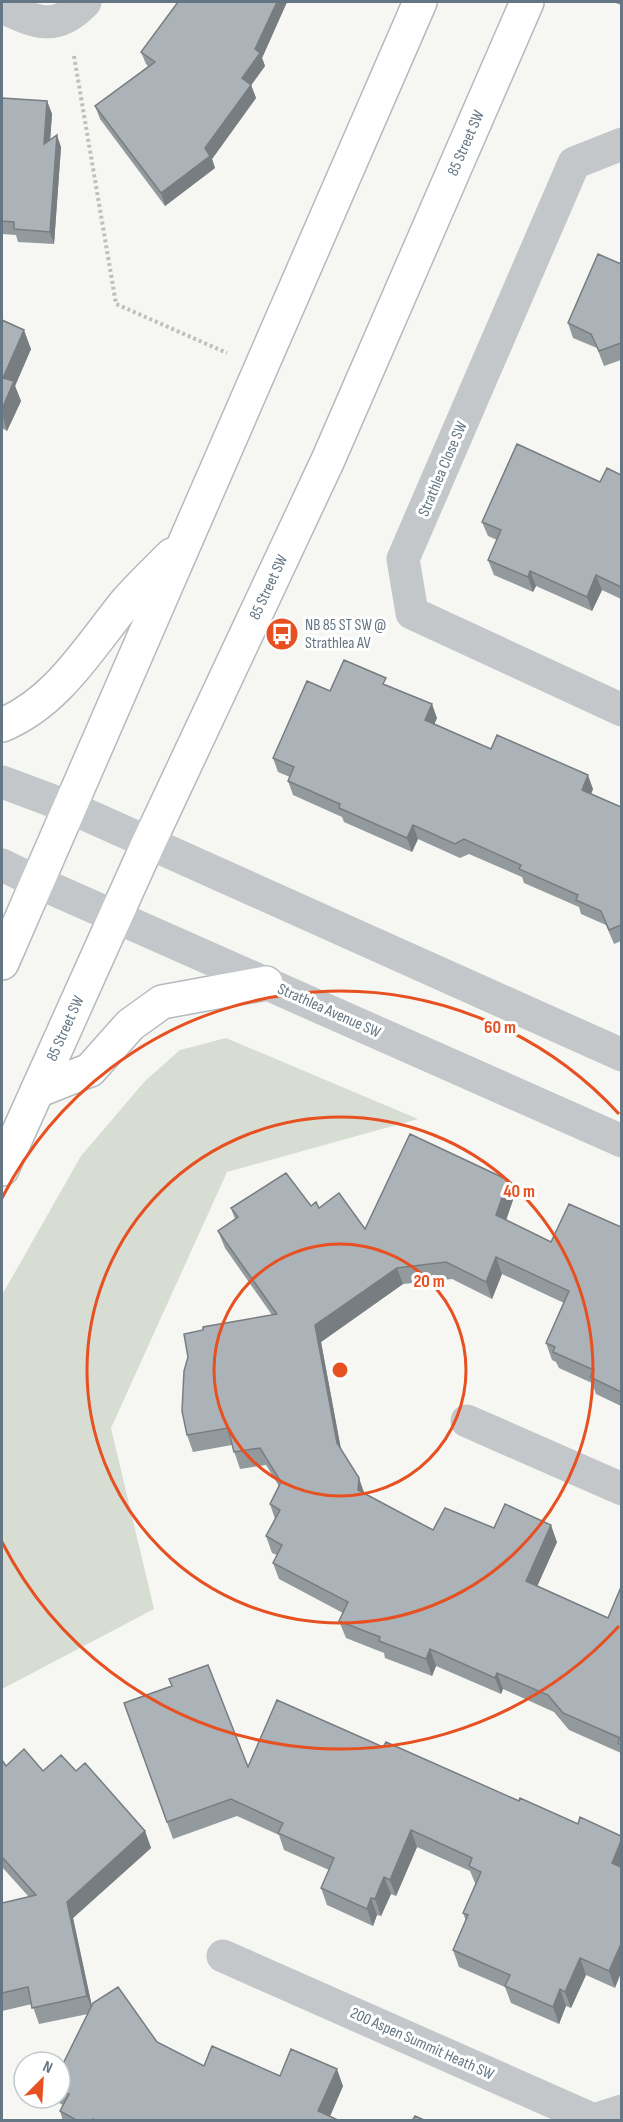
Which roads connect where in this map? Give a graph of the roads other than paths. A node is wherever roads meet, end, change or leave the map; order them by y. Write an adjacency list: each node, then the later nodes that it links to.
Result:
1 (420, 2): 6 (main road)
2 (527, 2): 11 (main road, 85 Street SW)
3 (2, 7): 4 (street)
4 (75, 10)
5 (621, 144): 7 (street, Strathlea Close SW)
6 (186, 541): 8 (main road); 10 (main road)
7 (621, 710)
8 (2, 724)
9 (2, 782): 10 (street)
10 (69, 807): 11 (street); 13 (main road)
11 (148, 844): 14 (main road, 85 Street SW); 17 (street)
12 (2, 865): 13 (street, Strathlea Avenue SW)
13 (37, 882): 14 (street, Strathlea Avenue SW); 15 (main road)
14 (115, 917): 16 (street, Strathlea Avenue SW); 18 (main road, 85 Street SW)
15 (2, 963)
16 (266, 983): 18 (main road); 19 (street, Strathlea Avenue SW)
17 (621, 1054)
18 (37, 1091): 20 (main road, 85 Street SW)
19 (621, 1141)
20 (2, 1169)
21 (466, 1420): 22 (street)
22 (621, 1489)
23 (223, 1956): 24 (street, 200 Aspen Summit Heath SW)
24 (621, 2111)

